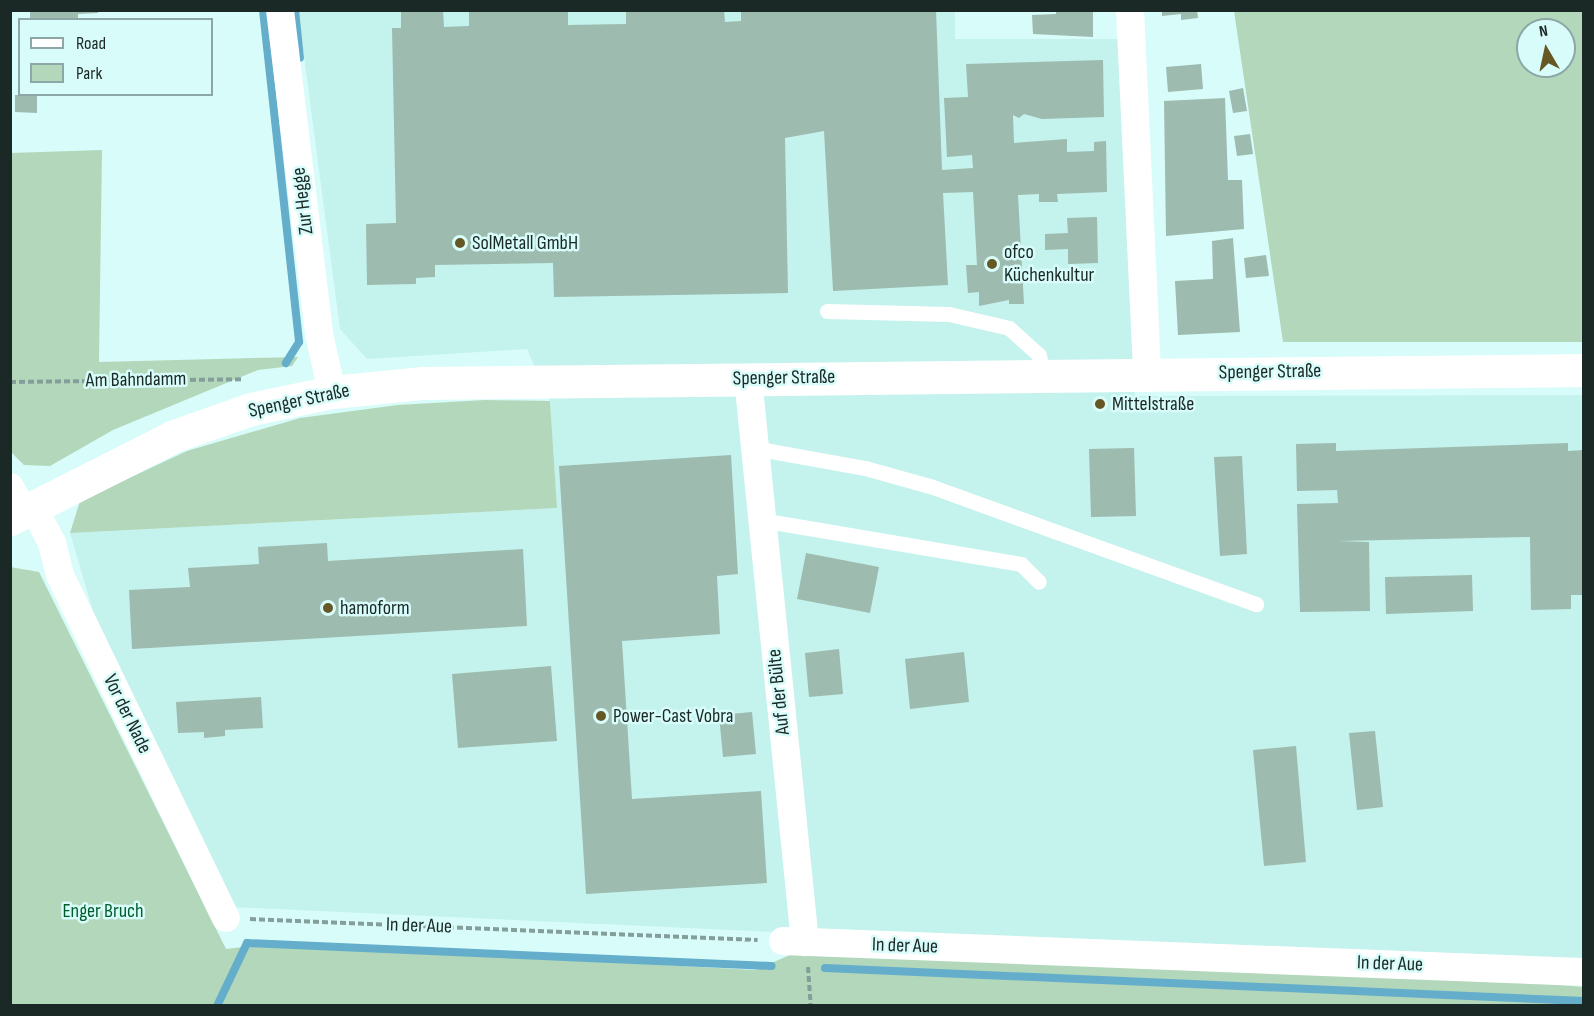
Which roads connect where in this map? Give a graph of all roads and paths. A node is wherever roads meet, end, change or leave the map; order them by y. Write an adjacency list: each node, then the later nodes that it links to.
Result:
1 (280, 10): 10 (street, Zur Hegge)
2 (1131, 10): 5 (street)
3 (826, 310): 6 (lane)
4 (1584, 370): 5 (street, Spenger Straße)
5 (1147, 374): 6 (street, Spenger Straße)
6 (1043, 375): 7 (street, Spenger Straße)
7 (748, 378): 10 (street, Spenger Straße); 11 (street, Auf der Bülte)
8 (252, 380): 9 (path, Am Bahndamm)
9 (10, 382)
10 (332, 392): 12 (street, Spenger Straße)
11 (754, 448): 13 (street, Auf der Bülte); 15 (lane)
12 (20, 507): 16 (street, Vor der Nade)
13 (761, 520): 14 (lane); 17 (street, Auf der Bülte)
14 (1039, 582)
15 (1256, 604)
16 (226, 918): 17 (path, In der Aue)
17 (794, 942): 18 (street, In der Aue); 19 (path)
18 (1584, 972)
19 (811, 1005)

